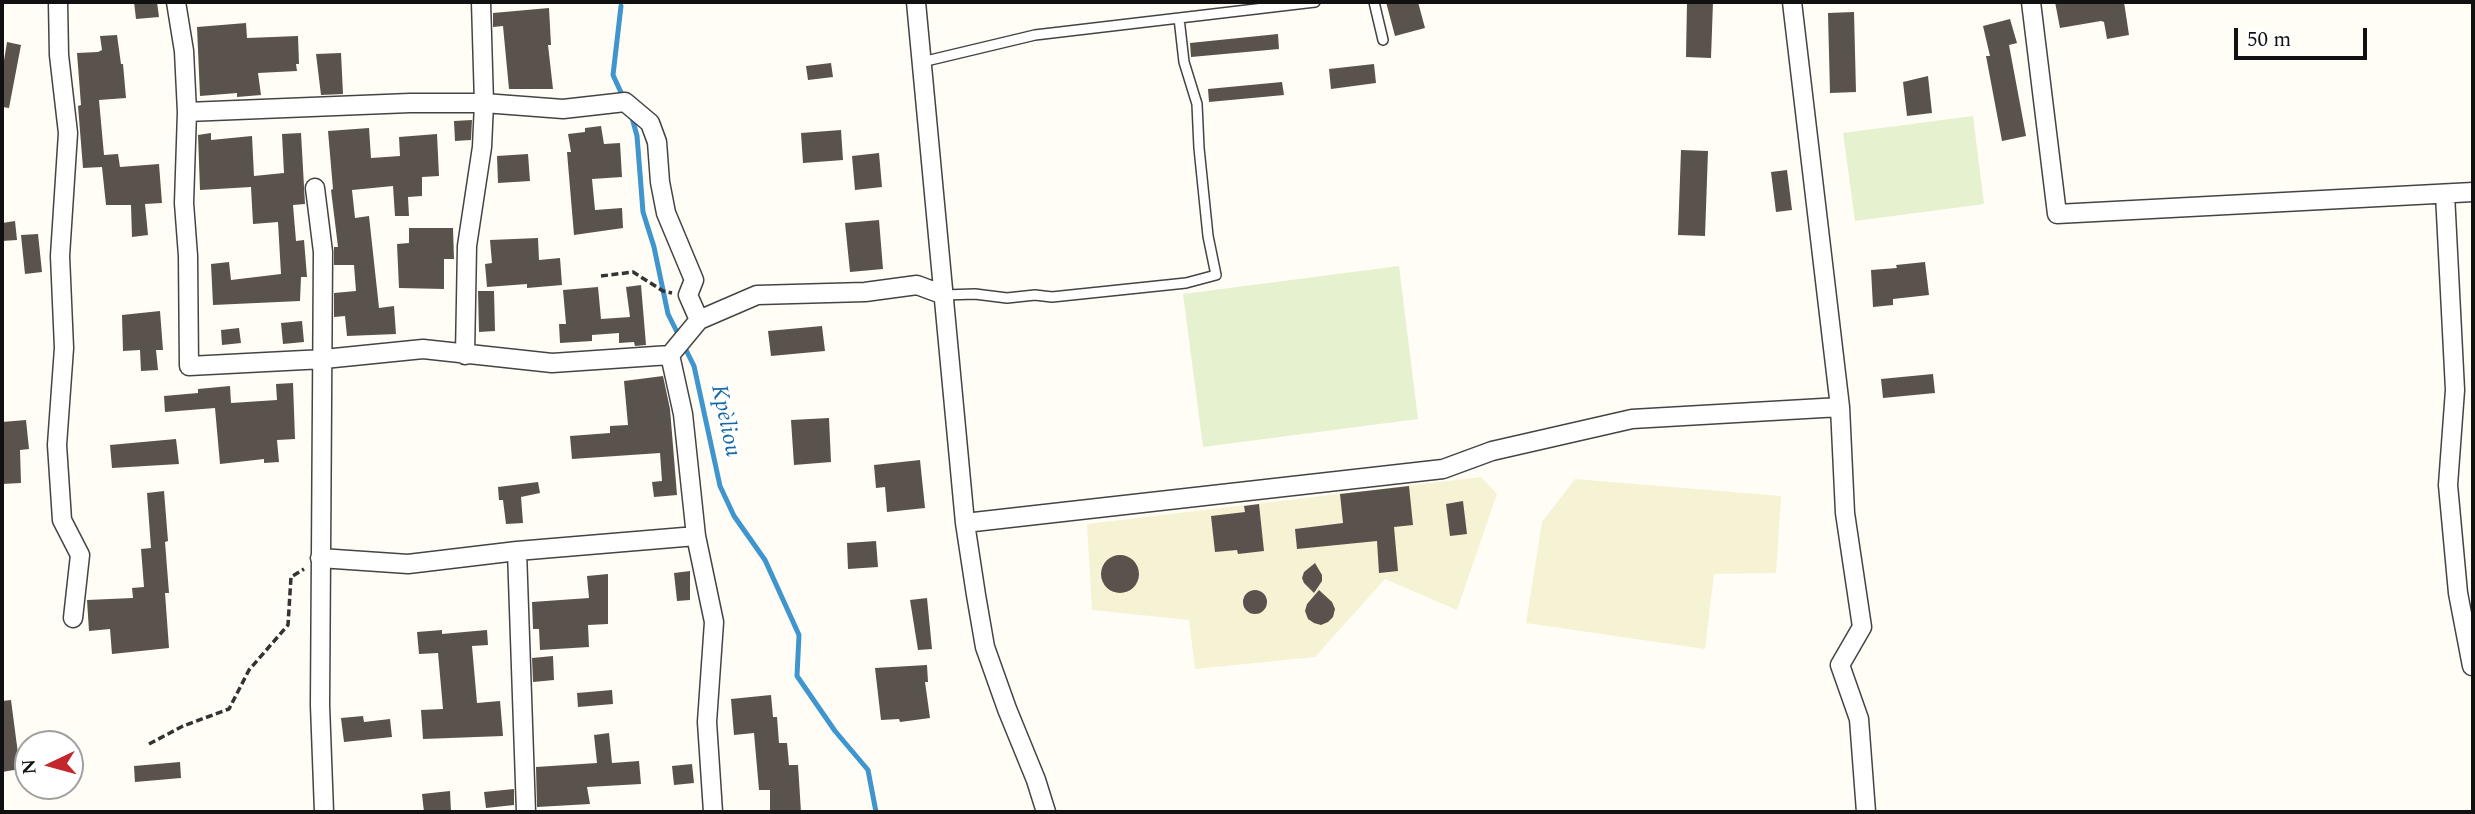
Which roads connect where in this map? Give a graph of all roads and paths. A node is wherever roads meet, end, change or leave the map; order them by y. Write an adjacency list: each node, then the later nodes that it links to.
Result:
1 (58, 2): 29 (street)
2 (176, 2): 13 (street)
3 (481, 2): 12 (street)
4 (916, 2): 11 (street)
5 (1315, 2): 9 (lane)
6 (1374, 2): 10 (lane)
7 (1792, 2): 24 (street)
8 (2031, 2): 16 (street)
9 (1179, 18): 11 (lane); 19 (lane)
10 (1383, 40)
11 (922, 62): 19 (street)
12 (484, 103): 13 (street); 18 (street); 22 (street)
13 (187, 112): 23 (street)
14 (315, 188): 23 (street)
15 (2473, 191): 16 (street)
16 (2445, 194): 30 (street)
17 (601, 276): 18 (path)
18 (688, 295): 20 (street)
19 (944, 295): 20 (street); 25 (street)
20 (694, 325): 21 (street)
21 (673, 352): 22 (street); 26 (street)
22 (465, 355): 23 (street)
23 (324, 359): 28 (street)
24 (1840, 407): 25 (street); 36 (street)
25 (965, 523): 35 (street)
26 (696, 536): 27 (street); 34 (street)
27 (517, 551): 28 (street); 33 (street)
28 (320, 558): 31 (path); 32 (street)
29 (74, 618)
30 (2472, 666)
31 (149, 744)
32 (324, 812)
33 (526, 812)
34 (713, 812)
35 (1045, 812)
36 (1866, 812)

